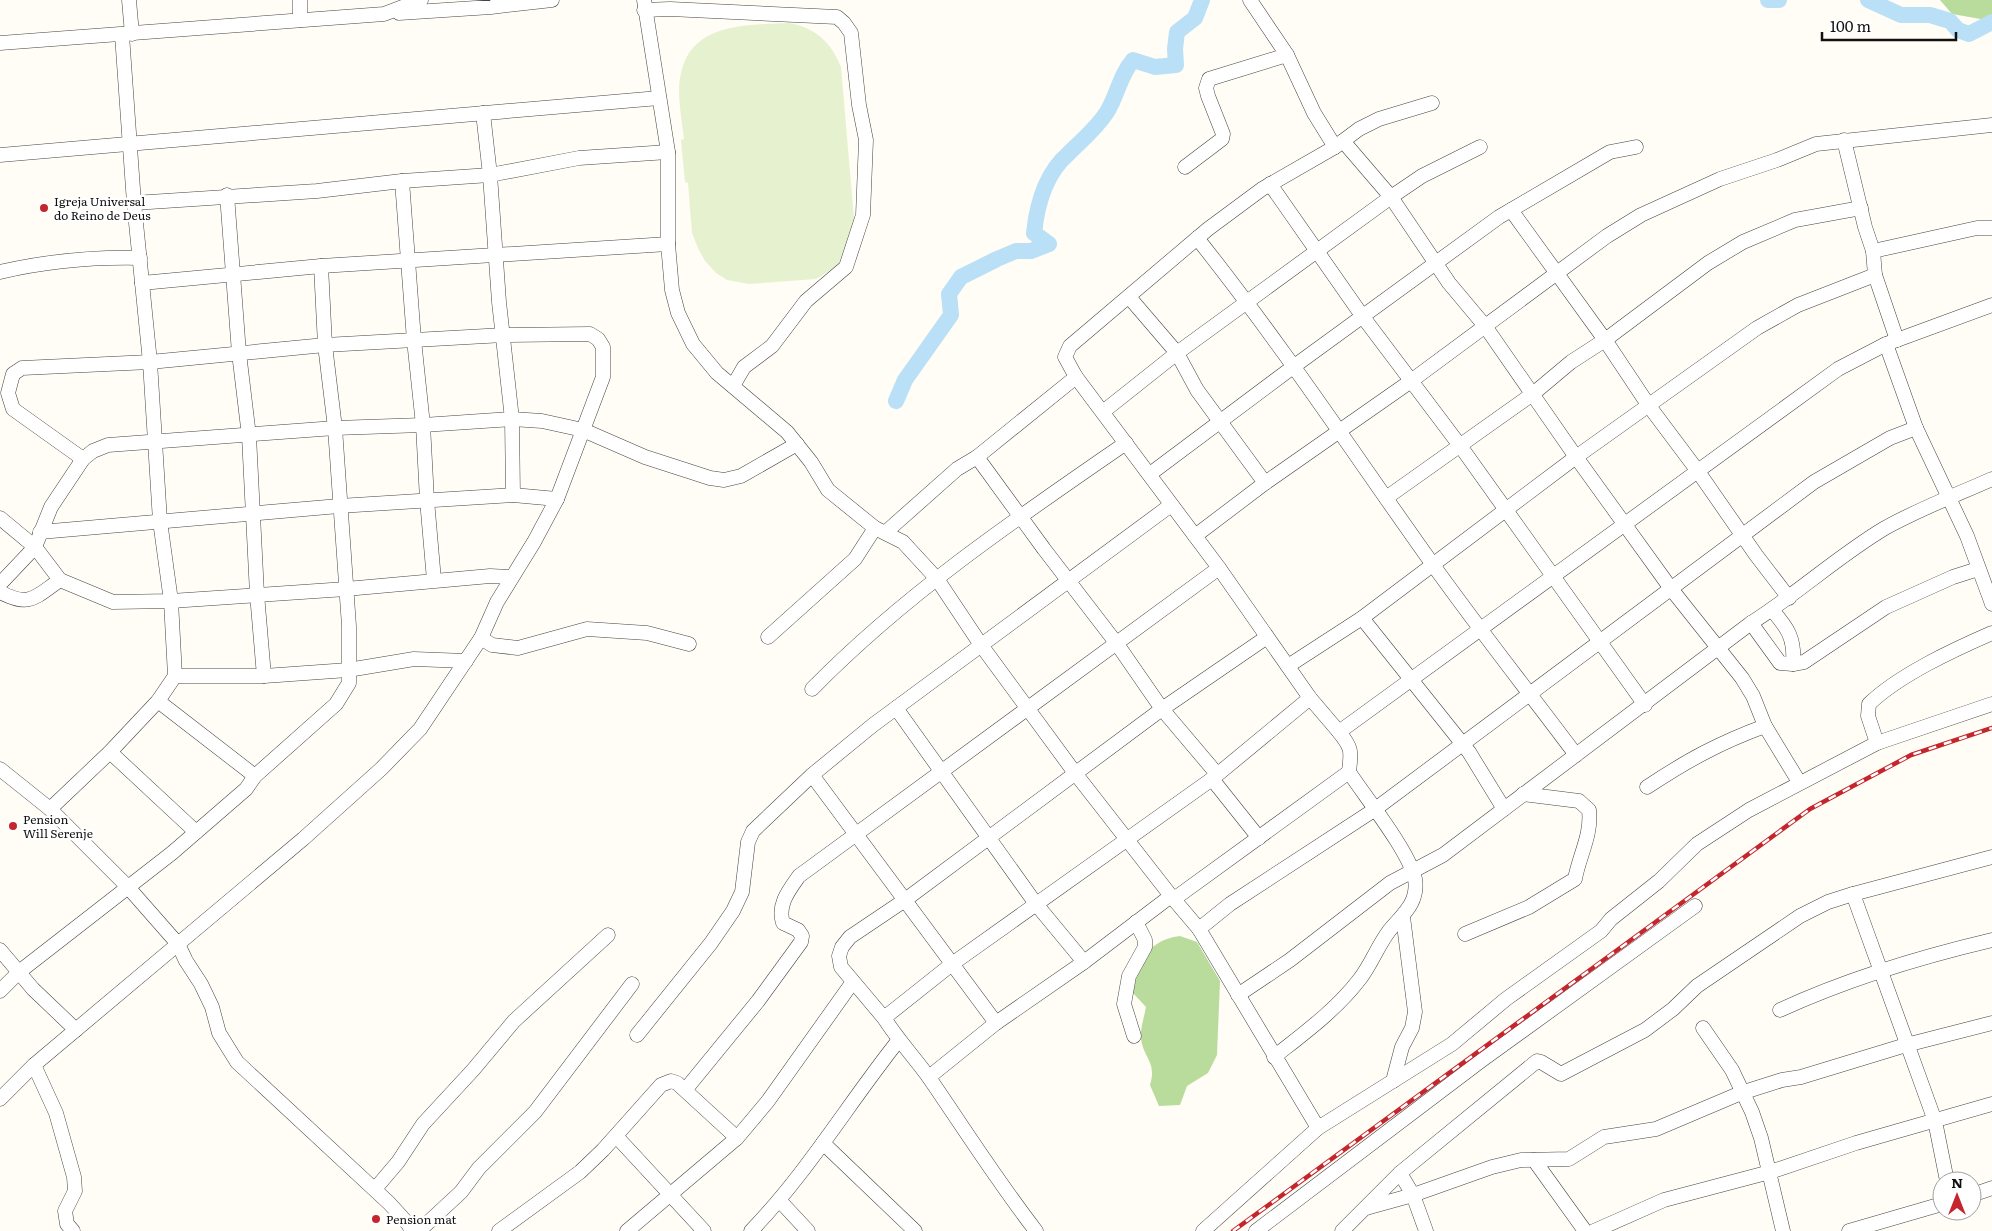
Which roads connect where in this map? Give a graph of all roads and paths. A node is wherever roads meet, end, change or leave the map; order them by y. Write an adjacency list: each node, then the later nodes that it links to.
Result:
1 (129, 0): 9 (street)
2 (300, 0): 8 (street)
3 (421, 0): 7 (street)
4 (552, 0): 7 (street)
5 (1250, 0): 11 (street)
6 (644, 5): 12 (street); 63 (street)
7 (384, 14): 8 (street)
8 (300, 20): 9 (street)
9 (127, 34): 10 (street); 18 (street)
10 (0, 44)
11 (1287, 55): 17 (street); 23 (street)
12 (659, 98): 14 (street); 21 (street)
13 (1432, 104): 17 (street)
14 (483, 113): 18 (street); 24 (street)
15 (1992, 125): 16 (street)
16 (1844, 140): 30 (street); 44 (street)
17 (1339, 144): 26 (street); 28 (street)
18 (130, 145): 22 (street); 29 (street)
19 (1480, 147): 28 (street)
20 (1636, 147): 31 (street)
21 (668, 152): 24 (street); 34 (street)
22 (0, 155)
23 (1185, 166)
24 (490, 174): 25 (street); 37 (street)
25 (402, 181): 27 (street); 39 (street)
26 (1270, 184): 33 (street); 35 (street)
27 (227, 195): 29 (street); 43 (street)
28 (1391, 197): 35 (street); 40 (street)
29 (134, 203): 38 (street)
30 (1861, 208): 36 (street); 54 (street)
31 (1511, 210): 40 (street); 44 (street)
32 (1992, 228): 36 (street)
33 (1197, 238): 47 (street); 48 (street)
34 (668, 244): 37 (street); 63 (street)
35 (1317, 251): 48 (street); 50 (street)
36 (1873, 252): 45 (street)
37 (496, 255): 39 (street); 52 (street)
38 (140, 258): 42 (street); 46 (street)
39 (409, 261): 41 (street); 53 (street)
40 (1436, 263): 50 (street); 51 (street)
41 (321, 266): 43 (street); 56 (street)
42 (0, 272)
43 (235, 274): 46 (street); 57 (street)
44 (1556, 275): 51 (street); 54 (street)
45 (1874, 275): 55 (street); 65 (street)
46 (142, 283): 59 (street)
47 (1129, 297): 58 (street); 61 (street)
48 (1245, 303): 58 (street); 60 (street)
49 (1992, 305): 55 (street)
50 (1363, 317): 60 (street); 62 (street)
51 (1485, 326): 62 (street); 64 (street)
52 (504, 335): 53 (street); 67 (street); 72 (street)
53 (414, 340): 56 (street); 69 (street)
54 (1605, 340): 64 (street); 65 (street)
55 (1891, 342): 71 (street); 82 (street)
56 (325, 345): 57 (street); 70 (street)
57 (239, 353): 59 (street); 74 (street)
58 (1177, 353): 66 (street); 68 (street)
59 (150, 362): 75 (street); 81 (street)
60 (1293, 367): 68 (street); 73 (street)
61 (1076, 377): 66 (street); 79 (street)
62 (1411, 380): 73 (street); 78 (street)
63 (734, 386): 77 (street)
64 (1534, 393): 78 (street); 80 (street)
65 (1649, 406): 80 (street); 82 (street)
66 (1104, 411): 76 (street)
67 (512, 419): 69 (street); 72 (street); 86 (street)
68 (1220, 423): 83 (street); 85 (street)
69 (423, 426): 70 (street); 90 (street)
70 (335, 428): 74 (street); 92 (street)
71 (1916, 428): 88 (street); 101 (street)
72 (583, 430): 77 (street); 89 (street)
73 (1340, 431): 85 (street); 87 (street)
74 (249, 436): 75 (street); 94 (street)
75 (156, 441): 81 (street); 97 (street)
76 (1126, 442): 83 (street); 95 (street)
77 (797, 444): 99 (street)
78 (1461, 447): 87 (street); 93 (street)
79 (977, 457): 95 (street); 99 (street)
80 (1576, 457): 93 (street); 98 (street)
81 (83, 459): 100 (street)
82 (1697, 470): 98 (street); 101 (street)
83 (1150, 474): 91 (street)
84 (1992, 479): 88 (street)
85 (1265, 483): 102 (street)
86 (513, 495): 89 (street); 90 (street)
87 (1386, 498): 104 (street)
88 (1949, 498): 106 (street); 118 (street)
89 (557, 499): 107 (street)
90 (426, 500): 92 (street); 111 (street)
91 (1171, 504): 102 (street); 112 (street)
92 (339, 506): 94 (street); 114 (street)
93 (1505, 511): 104 (street); 108 (street)
94 (253, 512): 97 (street); 117 (street)
95 (1020, 516): 109 (street); 112 (street)
96 (0, 518): 103 (street)
97 (160, 521): 100 (street); 119 (street)
98 (1625, 523): 108 (street); 115 (street)
99 (881, 530): 109 (street); 126 (street)
100 (40, 532): 103 (street)
101 (1742, 535): 115 (street); 118 (street)
102 (1195, 536): 105 (street)
103 (35, 547): 110 (street); 113 (street)
104 (1432, 564): 122 (street); 124 (street)
105 (1219, 568): 127 (street); 131 (street)
106 (1978, 569): 120 (street); 135 (street)
107 (510, 577): 111 (street); 128 (street)
108 (1552, 578): 124 (street); 129 (street)
109 (937, 579): 132 (street); 141 (street)
110 (60, 580): 116 (street); 119 (street)
111 (434, 580): 114 (street)
112 (1068, 582): 131 (street); 132 (street)
113 (0, 584)
114 (346, 589): 117 (street); 137 (street)
115 (1672, 590): 129 (street); 133 (street)
116 (0, 592)
117 (257, 594): 119 (street); 139 (street)
118 (1789, 598): 121 (street)
119 (171, 601): 138 (street)
120 (1992, 604)
121 (1772, 610): 123 (street); 135 (street)
122 (1362, 618): 136 (street); 140 (street)
123 (1751, 624): 133 (street); 135 (street)
124 (1481, 628): 140 (street); 142 (street)
125 (1992, 633): 153 (street)
126 (768, 637)
127 (1266, 637): 136 (street); 149 (street)
128 (481, 638): 130 (street); 134 (street)
129 (1599, 642): 142 (street); 146 (street)
130 (689, 644)
131 (1117, 644): 148 (street); 149 (street)
132 (981, 645): 147 (street); 148 (street)
133 (1717, 649): 146 (street); 150 (street)
134 (466, 661): 137 (street); 188 (street)
135 (1793, 664)
136 (1288, 666): 143 (street)
137 (348, 670): 139 (street); 161 (street)
138 (175, 676): 139 (street); 144 (street)
139 (264, 676)
140 (1411, 680): 151 (street); 152 (street)
141 (812, 689)
142 (1529, 693): 152 (street); 155 (street)
143 (1310, 698): 151 (street); 162 (street)
144 (158, 701): 154 (street); 161 (street)
145 (1992, 704): 153 (street)
146 (1645, 705): 155 (street)
147 (896, 708): 157 (street); 160 (street)
148 (1030, 709): 157 (street); 159 (street)
149 (1162, 709): 159 (street); 162 (street)
150 (1765, 726): 163 (street); 164 (street)
151 (1339, 732): 158 (street)
152 (1462, 743): 166 (street); 168 (street)
153 (1877, 743): 163 (street)
154 (110, 752): 167 (street); 169 (street)
155 (1576, 756): 165 (street)
156 (0, 769): 167 (street)
157 (943, 772): 170 (street); 171 (street)
158 (1349, 772): 168 (street); 172 (street)
159 (1075, 773): 171 (street); 173 (street)
160 (812, 775): 170 (street); 204 (street)
161 (255, 776): 169 (street)
162 (1214, 777): 172 (street); 173 (street)
163 (1799, 782): 211 (street)
164 (1647, 787)
165 (1524, 794): 166 (street); 185 (street)
166 (1504, 808): 175 (street)
167 (50, 809): 176 (street)
168 (1374, 810): 175 (street); 184 (street)
169 (196, 832): 176 (street)
170 (855, 834): 179 (street); 212 (street)
171 (987, 838): 179 (street); 180 (street)
172 (1259, 838): 178 (street)
173 (1126, 839): 178 (street); 180 (street)
174 (1992, 857): 177 (street)
175 (1412, 872): 182 (street); 197 (street)
176 (128, 886): 188 (street); 192 (street)
177 (1853, 894): 193 (street); 224 (street)
178 (1172, 898): 183 (street); 184 (street)
179 (904, 900): 191 (street); 194 (street)
180 (1036, 904): 190 (street); 191 (street)
181 (1695, 906): 242 (street)
182 (1403, 917): 208 (street); 211 (street)
183 (1136, 922): 190 (street); 205 (street)
184 (1199, 929): 197 (street)
185 (1465, 934)
186 (608, 935): 225 (street)
187 (1992, 940): 193 (street)
188 (178, 944): 203 (street); 225 (street)
189 (0, 950): 192 (street)
190 (1084, 962): 200 (street)
191 (952, 964): 199 (street); 200 (street)
192 (19, 972): 196 (street); 203 (street)
193 (1882, 972): 198 (street); 207 (street)
194 (852, 983): 199 (street); 219 (street)
195 (632, 984): 234 (street)
196 (0, 991)
197 (1238, 995): 208 (street)
198 (1780, 1010)
199 (884, 1018): 206 (street)
200 (996, 1023): 210 (street)
201 (1992, 1023): 207 (street)
202 (1703, 1028): 213 (street)
203 (76, 1030): 209 (street)
204 (637, 1035)
205 (1134, 1036)
206 (898, 1041): 210 (street); 220 (street)
207 (1906, 1045): 213 (street); 216 (street)
208 (1274, 1057): 217 (street)
209 (34, 1065): 214 (street); 232 (street)
210 (929, 1077): 240 (street)
211 (1393, 1081): 217 (street)
212 (686, 1089): 218 (street); 219 (street)
213 (1741, 1093): 221 (street); 223 (street)
214 (0, 1100)
215 (1992, 1104): 216 (street)
216 (1935, 1121): 222 (street); 223 (street)
217 (1318, 1128): 241 (street)
218 (616, 1136): 226 (street); 235 (street)
219 (737, 1138): 226 (street)
220 (823, 1143): 228 (street); 231 (street)
221 (1534, 1160): 227 (street); 245 (street)
222 (1945, 1171)
223 (1770, 1172): 246 (street); 247 (street)
224 (1400, 1173): 227 (street); 230 (street)
225 (375, 1189): 233 (street)
226 (671, 1195): 236 (street); 237 (street)
227 (1413, 1195): 230 (street); 244 (street)
228 (780, 1201): 238 (street); 239 (street)
229 (1932, 1207): 248 (street)
230 (1365, 1208): 243 (street)
231 (909, 1229)
232 (73, 1231)
233 (411, 1231)
234 (419, 1231)
235 (499, 1231)
236 (627, 1231)
237 (704, 1231)
238 (750, 1231)
239 (808, 1231)
240 (1036, 1231)
241 (1203, 1231)
242 (1256, 1231)
243 (1342, 1231)
244 (1426, 1231)
245 (1584, 1231)
246 (1594, 1231)
247 (1783, 1231)
248 (1849, 1231)

